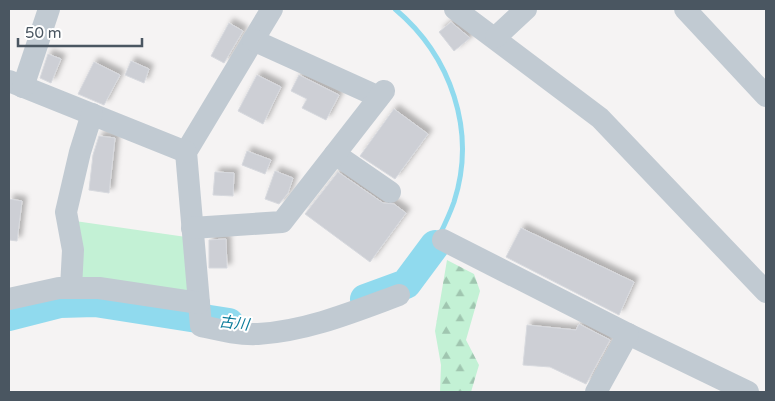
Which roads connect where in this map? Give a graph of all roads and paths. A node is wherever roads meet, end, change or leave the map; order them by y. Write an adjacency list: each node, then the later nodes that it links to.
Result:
1 (49, 9): 8 (street)
2 (272, 9): 7 (street)
3 (455, 9): 6 (street)
4 (526, 9): 6 (street)
5 (685, 9): 9 (street)
6 (496, 37): 17 (street)
7 (253, 40): 11 (street); 12 (street)
8 (16, 84): 10 (street)
9 (766, 96)
10 (92, 114): 11 (street); 16 (street)
11 (186, 152): 14 (street)
12 (335, 154): 13 (street); 14 (street)
13 (390, 192)
14 (192, 228): 20 (street)
15 (443, 240): 21 (street)
16 (71, 288): 19 (street); 20 (street)
17 (766, 292)
18 (399, 296): 20 (street)
19 (9, 299)
20 (199, 303)
21 (628, 334): 22 (street); 23 (street)
22 (596, 392)
23 (748, 392)

